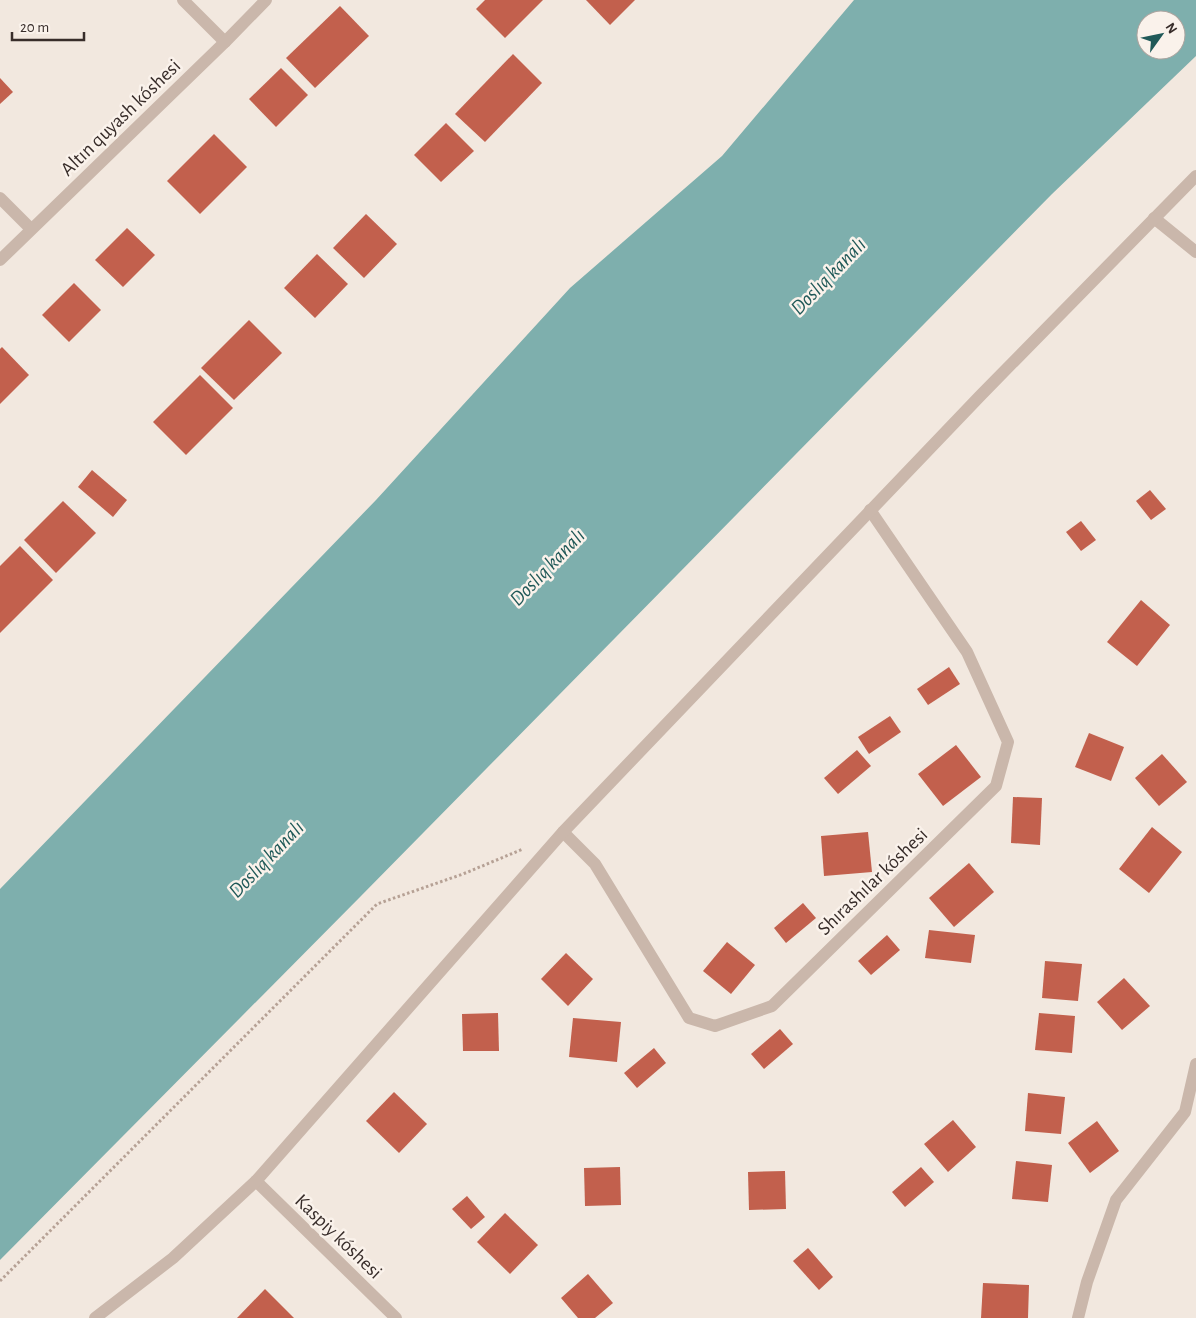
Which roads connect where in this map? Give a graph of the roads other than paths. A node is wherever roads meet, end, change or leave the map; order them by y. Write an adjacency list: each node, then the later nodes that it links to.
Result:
1 (183, 0): 3 (street)
2 (266, 0): 3 (street, Altın quyash kóshesi)
3 (225, 42): 7 (street, Altın quyash kóshesi)
4 (1196, 176): 6 (street)
5 (0, 198): 7 (street)
6 (1154, 218): 8 (street); 10 (street)
7 (31, 229): 9 (street, Altın quyash kóshesi)
8 (1196, 252)
9 (0, 260)
10 (870, 510): 11 (street); 11 (street, Shırashılar kóshesi)
11 (563, 832): 13 (street)
12 (1196, 1064): 16 (street)
13 (256, 1181): 14 (street); 15 (street, Kaspiy kóshesi)
14 (95, 1318)
15 (396, 1318)
16 (1078, 1318)

